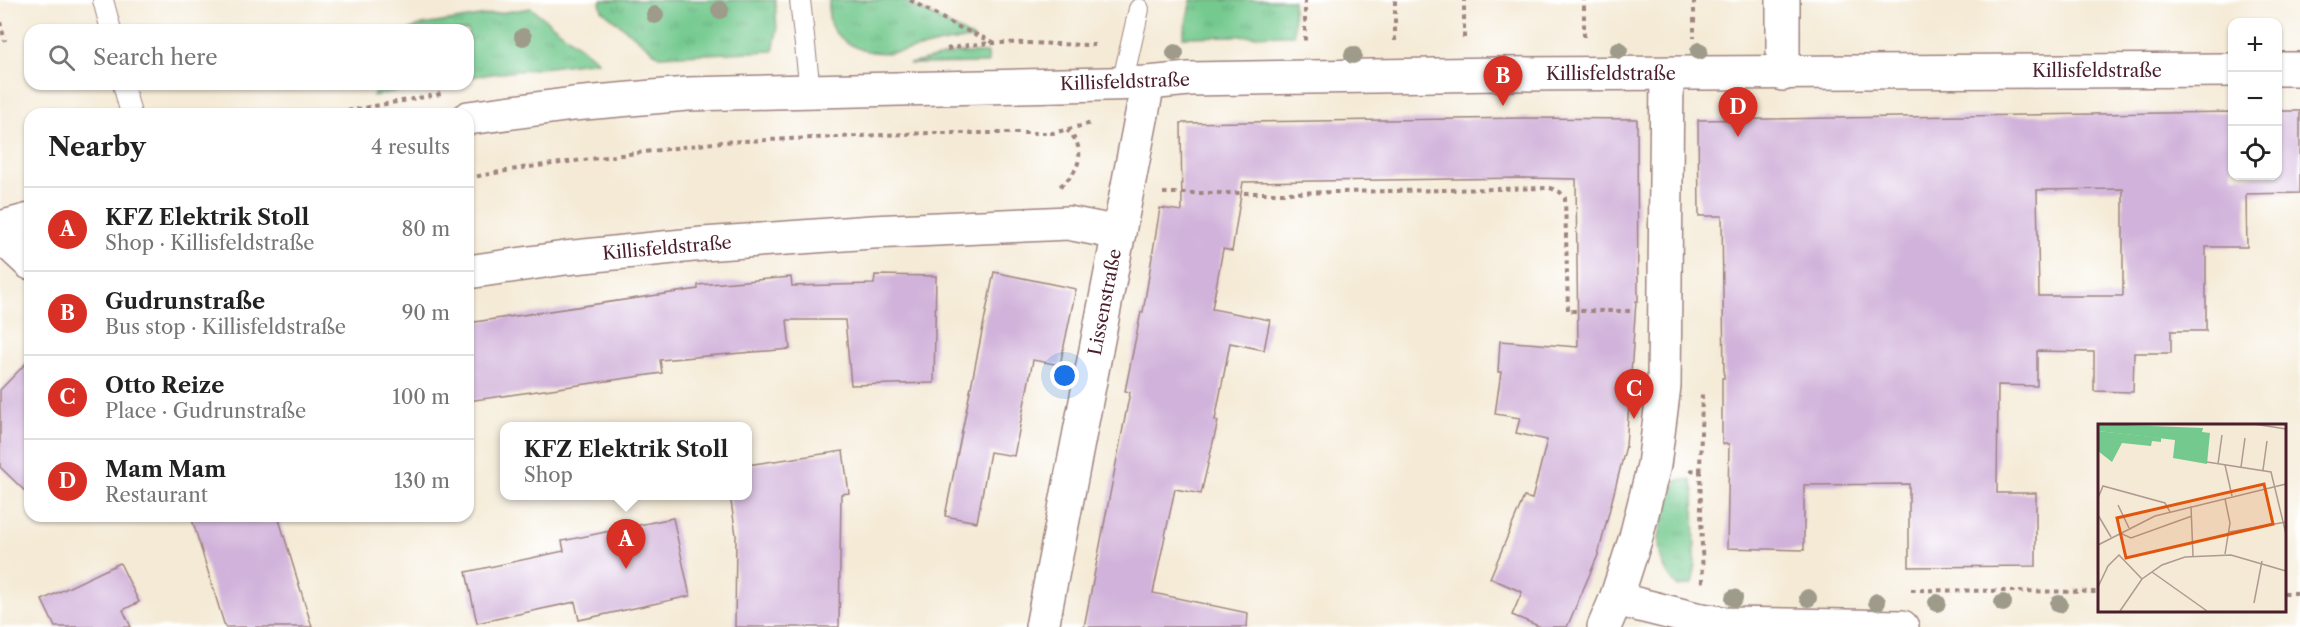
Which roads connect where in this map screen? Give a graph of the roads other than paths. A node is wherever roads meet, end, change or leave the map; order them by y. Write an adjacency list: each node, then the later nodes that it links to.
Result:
1 (104, 0): 5 (lane)
2 (800, 0): 13 (lane)
3 (1783, 0): 10 (street)
4 (1139, 9): 11 (lane)
5 (110, 24)
6 (2282, 69): 7 (street)
7 (2300, 69)
8 (2228, 70): 10 (street, Killisfeldstraße)
9 (1667, 74): 10 (street, Killisfeldstraße); 11 (street, Killisfeldstraße); 22 (street)
10 (1783, 74)
11 (1135, 83): 13 (street, Killisfeldstraße); 18 (street, Lissenstraße)
12 (124, 90): 14 (lane)
13 (810, 91): 15 (street, Killisfeldstraße)
14 (129, 108)
15 (474, 117)
16 (24, 222): 17 (street)
17 (0, 228)
18 (1119, 232): 21 (street, Killisfeldstraße); 23 (street, Lissenstraße)
19 (0, 235): 20 (street)
20 (24, 257)
21 (474, 271)
22 (1610, 613): 24 (street)
23 (1041, 627)
24 (1902, 627)

